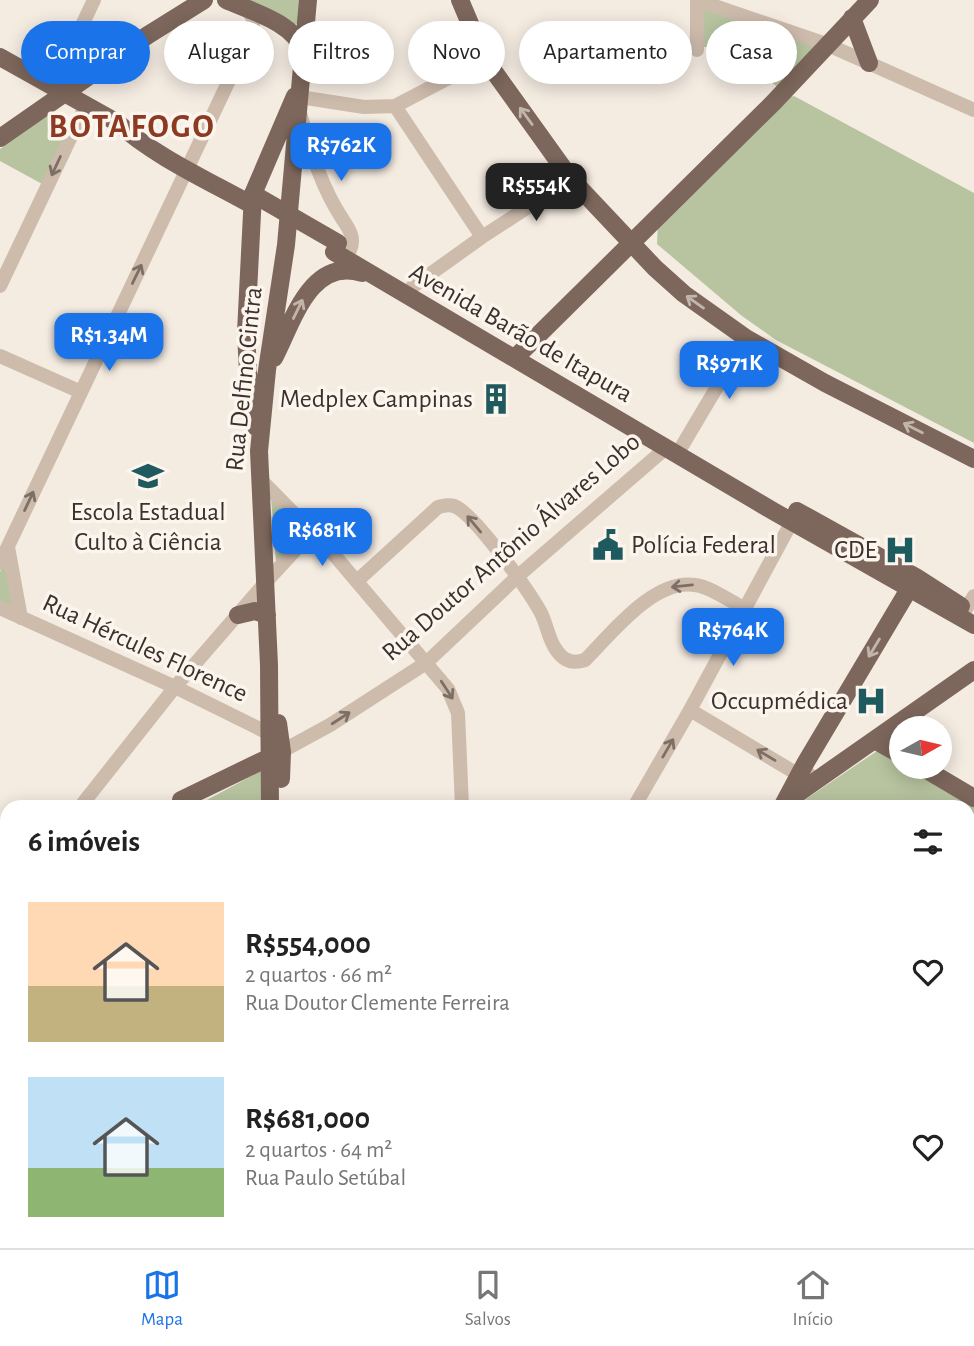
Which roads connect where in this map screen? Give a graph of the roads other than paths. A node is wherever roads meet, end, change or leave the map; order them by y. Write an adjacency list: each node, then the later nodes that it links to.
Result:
1 (94, 0): 11 (street)
2 (187, 0): 15 (main road)
3 (204, 0): 16 (main road)
4 (226, 0): 9 (main road)
5 (308, 0): 12 (main road, Rua Delfino Cintra)
6 (460, 0): 13 (main road)
7 (696, 0): 17 (street); 18 (street)
8 (870, 0): 10 (main road)
9 (248, 10): 14 (main road); 32 (street)
10 (852, 18): 17 (main road); 20 (main road)
11 (85, 21)
12 (306, 21)
13 (469, 21)
14 (288, 28)
15 (150, 31)
16 (150, 34)
17 (826, 44): 20 (street); 36 (main road)
18 (696, 50)
19 (0, 57): 26 (main road, Avenida Barão de Itapura)
20 (869, 63): 30 (street)
21 (61, 84): 26 (street)
22 (70, 84): 26 (main road)
23 (301, 84): 27 (main road, Rua Delfino Cintra)
24 (437, 84): 29 (street)
25 (503, 84): 33 (main road, one-way to 25)
26 (59, 89): 28 (main road, Avenida Barão de Itapura); 31 (main road)
27 (300, 95): 29 (street); 34 (main road); 37 (street); 44 (main road, Rua Delfino Cintra)
28 (86, 105): 32 (main road, Avenida Barão de Itapura); 39 (street, one-way to 39)
29 (395, 106): 35 (street)
30 (974, 110)
31 (0, 138)
32 (190, 165): 34 (main road, Avenida Barão de Itapura); 45 (street, one-way to 32)
33 (572, 179): 35 (street); 36 (main road)
34 (253, 199): 37 (main road, Avenida Barão de Itapura); 44 (main road)
35 (482, 237): 40 (street)
36 (631, 243): 41 (main road, one-way to 36); 42 (main road)
37 (340, 249): 38 (main road, Avenida Barão de Itapura); 40 (main road, Avenida Barão de Itapura)
38 (372, 276): 42 (main road, Avenida Barão de Itapura); 44 (main road, one-way to 38)
39 (0, 286)
40 (412, 287): 42 (main road, Avenida Barão de Itapura)
41 (747, 338): 46 (street, Rua Doutor Antônio Álvares Lobo); 47 (main road, one-way to 41)
42 (519, 354): 46 (main road, Avenida Barão de Itapura)
43 (0, 356): 45 (street)
44 (261, 381): 48 (main road, Rua Delfino Cintra)
45 (81, 392): 51 (street, one-way to 45)
46 (674, 447): 49 (main road, Avenida Barão de Itapura); 55 (street, Rua Doutor Antônio Álvares Lobo)
47 (974, 458)
48 (259, 478): 50 (street); 57 (main road, Rua Delfino Cintra)
49 (795, 517): 58 (main road, Avenida Barão de Itapura); 60 (street); 61 (main road, Avenida Barão de Itapura)
50 (313, 532): 52 (street); 53 (street)
51 (8, 545): 54 (street); 64 (street)
52 (330, 550): 53 (street); 56 (street)
53 (297, 551): 57 (street)
54 (0, 564)
55 (519, 576): 56 (street, one-way to 56); 60 (street, one-way to 55); 65 (street, Rua Doutor Antônio Álvares Lobo)
56 (357, 581): 65 (street)
57 (265, 583): 62 (street); 63 (main road, Rua Delfino Cintra)
58 (909, 589): 61 (main road, Avenida Barão de Itapura); 75 (main road, one-way to 75)
59 (0, 608): 64 (street, Rua Hércules Florence)
60 (745, 608): 69 (street)
61 (972, 611)
62 (238, 615): 63 (main road); 68 (street)
63 (267, 615): 66 (main road, Rua Delfino Cintra)
64 (21, 618): 68 (street, Rua Hércules Florence)
65 (426, 663): 73 (street, Rua Doutor Antônio Álvares Lobo, one-way to 65); 82 (street, one-way to 82)
66 (269, 665): 70 (main road, Rua Delfino Cintra); 73 (main road)
67 (974, 670): 71 (main road)
68 (175, 687): 70 (street, Rua Hércules Florence); 78 (street)
69 (690, 710): 75 (street, one-way to 69); 83 (street, one-way to 69)
70 (268, 733): 73 (main road, Rua Delfino Cintra)
71 (876, 741): 72 (main road); 74 (main road)
72 (889, 748)
73 (276, 755): 79 (main road, Rua Doutor Antônio Álvares Lobo); 80 (main road, Rua Delfino Cintra); 81 (main road)
74 (828, 773): 75 (street); 85 (main road)
75 (799, 775): 84 (main road)
76 (942, 779): 77 (main road)
77 (974, 798)
78 (86, 800)
79 (187, 800)
80 (271, 800)
81 (279, 800)
82 (462, 800)
83 (638, 800)
84 (786, 800)
85 (790, 800)

